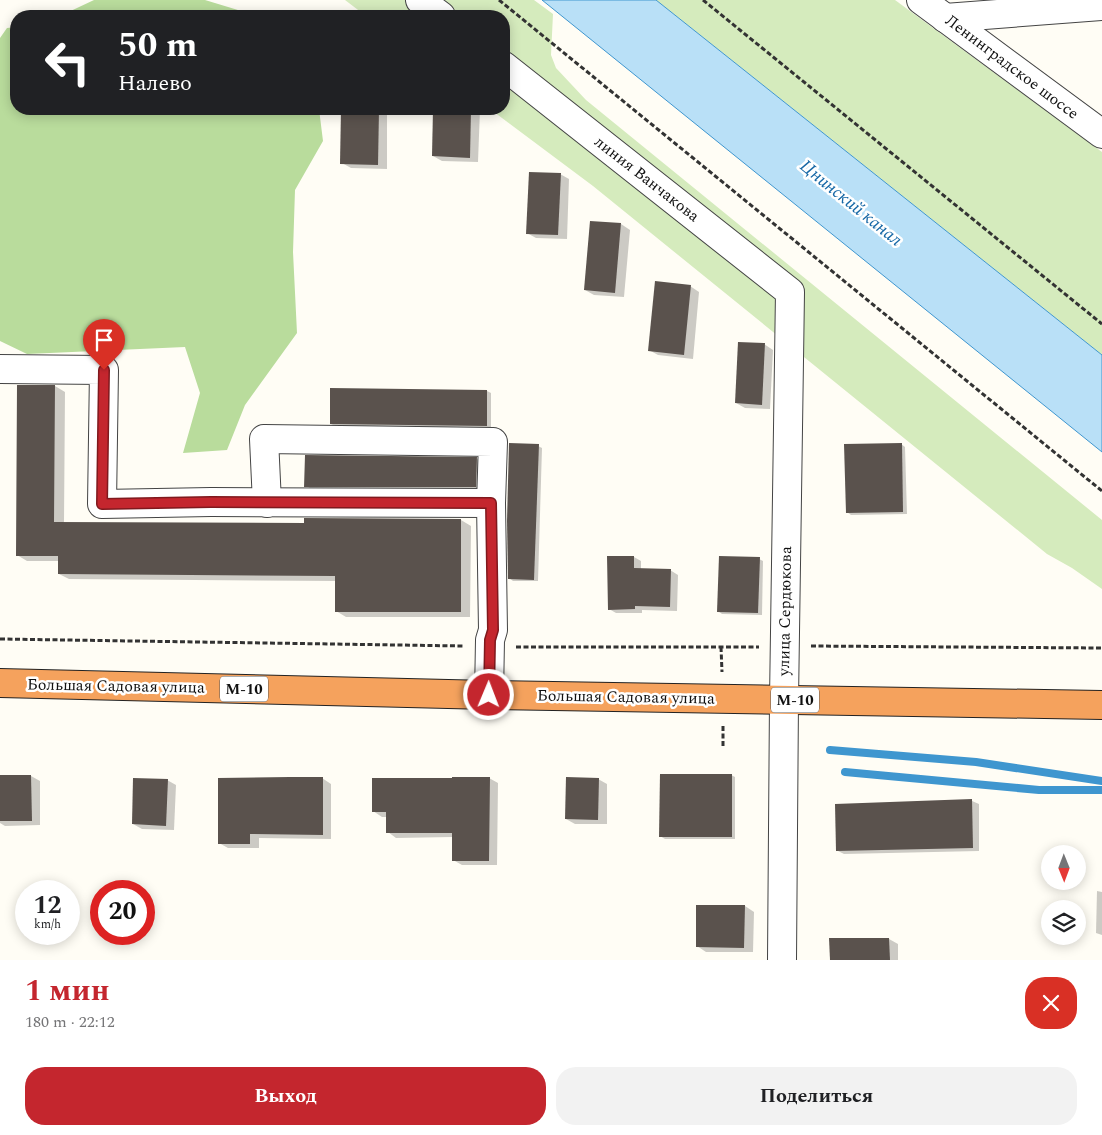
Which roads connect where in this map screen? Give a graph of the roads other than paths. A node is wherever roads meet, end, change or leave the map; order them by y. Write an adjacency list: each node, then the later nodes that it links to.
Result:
1 (420, 0): 4 (street)
2 (921, 0): 5 (street, Ленинградское шоссе)
3 (1102, 6): 5 (street)
4 (433, 10)
5 (945, 18): 7 (street, Ленинградское шоссе)
6 (510, 71): 8 (street, линия Ванчакова)
7 (1102, 134)
8 (790, 292): 14 (street, улица Сердюкова)
9 (0, 369): 10 (street)
10 (267, 503): 11 (street); 11 (street)
11 (491, 503): 13 (street)
12 (0, 683): 13 (highway, Большая Садовая улица / М-10)
13 (489, 695): 14 (highway, Большая Садовая улица / М-10)
14 (784, 700): 15 (highway, Большая Садовая улица / М-10); 16 (street, улица Сердюкова)
15 (1102, 705)
16 (782, 960)

